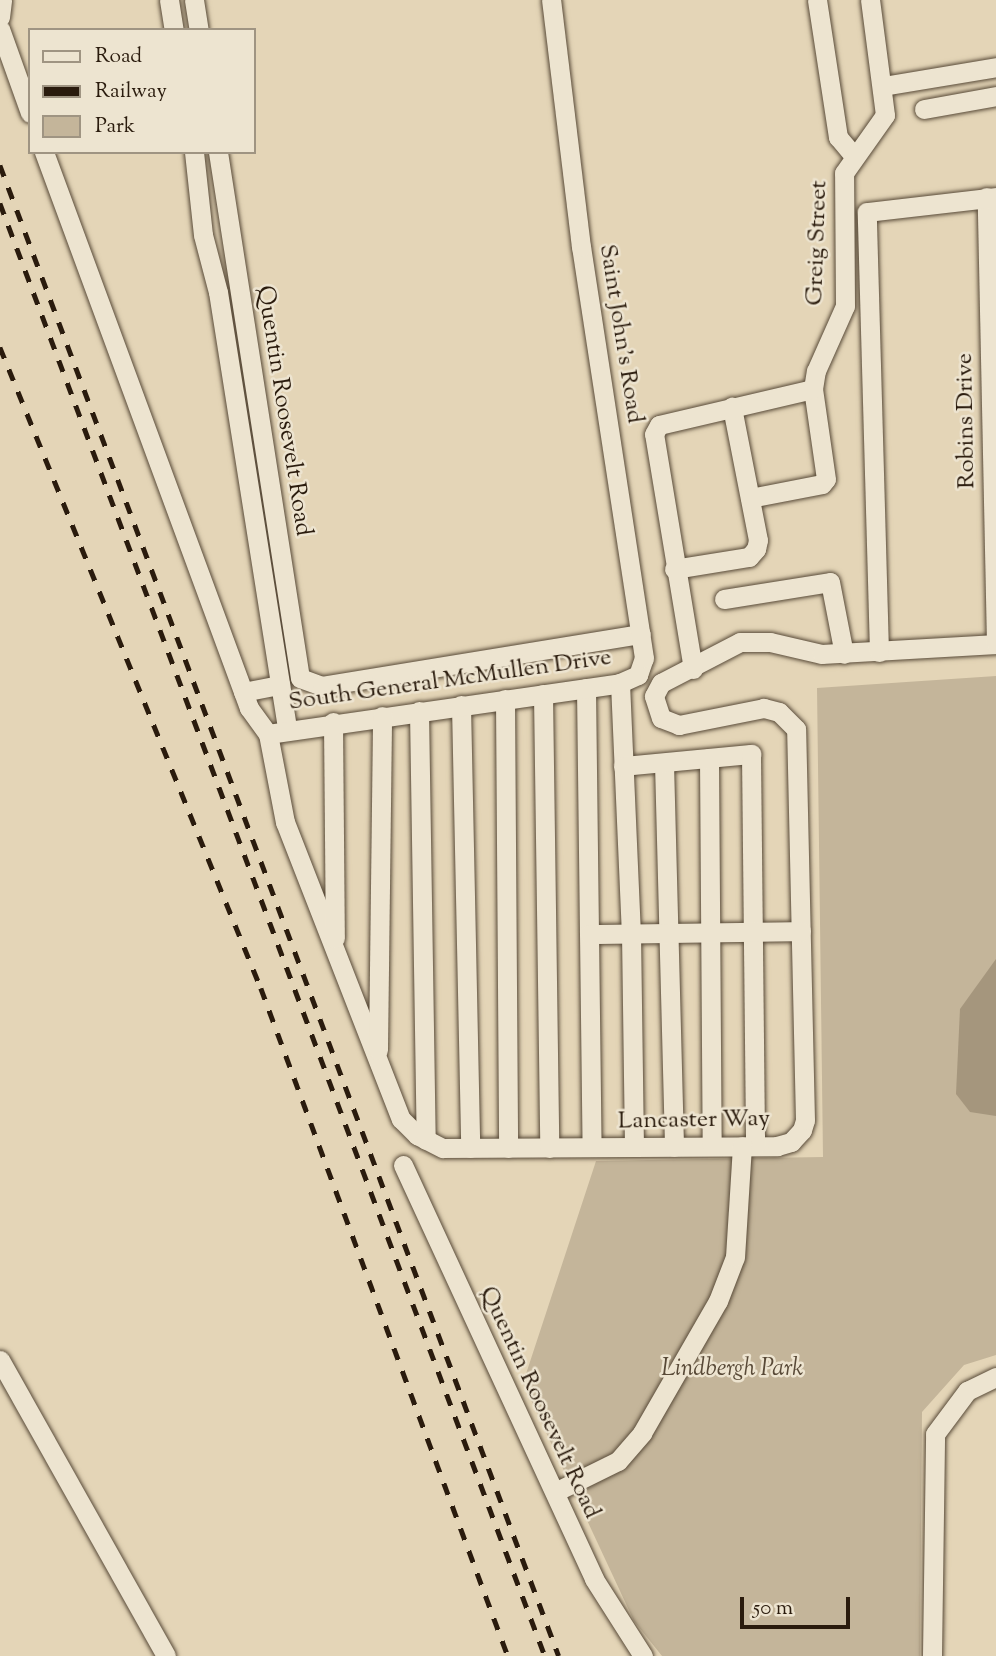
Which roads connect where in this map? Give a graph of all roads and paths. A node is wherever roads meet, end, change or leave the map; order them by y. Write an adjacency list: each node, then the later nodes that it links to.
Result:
1 (2, 0): 7 (street)
2 (169, 0): 8 (street)
3 (194, 0): 9 (street)
4 (551, 0): 26 (street, Saint John's Road)
5 (870, 0): 12 (street, Greig Street)
6 (821, 1): 19 (street)
7 (0, 17)
8 (174, 28)
9 (199, 28)
10 (0, 29): 14 (street)
11 (996, 66): 12 (street)
12 (883, 86): 19 (street, Greig Street)
13 (996, 96): 15 (street)
14 (28, 107)
15 (923, 109)
16 (45, 154): 35 (street)
17 (194, 154): 33 (street, Lancaster Way)
18 (218, 154): 26 (street, Quentin Roosevelt Road)
19 (854, 156): 21 (street, Greig Street)
20 (991, 197): 27 (street, Robins Drive); 28 (street, Robins Drive)
21 (814, 380): 22 (street); 23 (street)
22 (732, 407): 23 (street); 24 (street)
23 (750, 498): 24 (street)
24 (674, 569): 30 (street)
25 (724, 599): 29 (street)
26 (641, 634): 31 (street, Saint John's Road)
27 (996, 644): 28 (street)
28 (879, 652): 29 (street)
29 (844, 654): 30 (street)
30 (693, 669): 46 (street, Lancaster Way)
31 (638, 675): 32 (street, South General McMullen Drive)
32 (620, 683): 34 (street, South General McMullen Drive); 45 (street)
33 (280, 685): 35 (street); 42 (street, Lancaster Way)
34 (586, 688): 36 (street, South General McMullen Drive); 51 (street)
35 (243, 692): 42 (street)
36 (543, 694): 37 (street, South General McMullen Drive); 62 (street)
37 (505, 699): 38 (street, South General McMullen Drive); 61 (street)
38 (461, 705): 39 (street, South General McMullen Drive); 60 (street)
39 (419, 710): 40 (street, South General McMullen Drive); 54 (street)
40 (383, 716): 41 (street, South General McMullen Drive); 53 (street)
41 (333, 722): 42 (street, South General McMullen Drive); 52 (street)
42 (278, 732): 52 (street, Lancaster Way)
43 (709, 758): 44 (street); 47 (street); 48 (street)
44 (664, 763): 45 (street); 50 (street)
45 (623, 766): 49 (street)
46 (801, 931): 48 (street); 56 (street, Lancaster Way)
47 (712, 932): 48 (street); 50 (street); 55 (street)
48 (756, 932): 56 (street)
49 (631, 933): 50 (street); 51 (street); 58 (street)
50 (668, 933): 59 (street)
51 (589, 934): 57 (street)
52 (335, 951): 53 (street, Lancaster Way)
53 (378, 1062): 54 (street, Lancaster Way)
54 (426, 1140): 60 (street, Lancaster Way)
55 (712, 1146): 56 (street, Lancaster Way); 59 (street, Lancaster Way)
56 (749, 1146): 66 (street)
57 (592, 1147): 58 (street, Lancaster Way); 62 (street, Lancaster Way)
58 (634, 1147): 59 (street, Lancaster Way)
59 (674, 1147)
60 (470, 1148): 61 (street, Lancaster Way)
61 (508, 1148): 62 (street, Lancaster Way)
62 (549, 1148)
63 (403, 1165): 66 (street, Quentin Roosevelt Road)
64 (0, 1360): 67 (street)
65 (996, 1377): 69 (street)
66 (555, 1492): 68 (street, Quentin Roosevelt Road)
67 (166, 1656)
68 (643, 1656)
69 (932, 1656)

